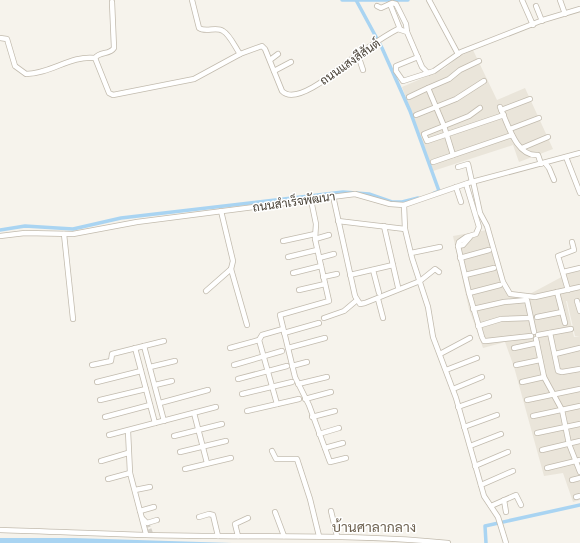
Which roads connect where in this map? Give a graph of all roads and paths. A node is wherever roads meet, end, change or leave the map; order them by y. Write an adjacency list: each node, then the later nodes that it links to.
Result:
1 (429, 0): 18 (street)
2 (522, 0): 12 (street)
3 (560, 0): 10 (street)
4 (192, 1): 16 (street)
5 (112, 2): 21 (street)
6 (390, 4): 7 (street); 13 (street); 14 (street)
7 (377, 6)
8 (536, 6): 11 (street)
9 (580, 9): 10 (street)
10 (566, 14): 11 (street)
11 (542, 21): 12 (street)
12 (533, 25): 18 (street)
13 (400, 29): 14 (street); 19 (street, ถนนแสงสีสันต์)
14 (407, 32): 20 (street)
15 (0, 38): 21 (street)
16 (240, 54): 21 (street, ถนนแสงสีสันต์); 22 (street, ถนนแสงสีสันต์)
17 (278, 54): 22 (street)
18 (458, 54): 27 (street)
19 (358, 55): 25 (street); 26 (street, ถนนแสงสีสันต์)
20 (418, 57): 27 (street); 27 (street)
21 (95, 58)
22 (270, 60): 26 (street, ถนนแสงสีสันต์)
23 (479, 60): 29 (street)
24 (291, 62): 26 (street)
25 (363, 70)
26 (274, 71)
27 (428, 73)
28 (484, 80): 32 (street)
29 (428, 88): 30 (street); 32 (street)
30 (409, 97)
31 (530, 99): 35 (street)
32 (435, 108): 34 (street); 37 (street)
33 (480, 108): 37 (street)
34 (416, 116)
35 (504, 116): 38 (street); 39 (street)
36 (539, 118): 38 (street)
37 (444, 126): 39 (street); 39 (street)
38 (510, 129): 40 (street)
39 (447, 134): 44 (street)
40 (512, 135): 42 (street); 44 (street)
41 (548, 137): 42 (street)
42 (522, 148): 47 (street)
43 (580, 153): 45 (street, ถนนสำเร็จพัฒนา)
44 (453, 155): 46 (street)
45 (566, 157): 47 (street, ถนนสำเร็จพัฒนา); 53 (street)
46 (433, 162)
47 (543, 163): 49 (street); 50 (street, ถนนสำเร็จพัฒนา)
48 (458, 167): 50 (street)
49 (554, 180)
50 (473, 182): 51 (street, ถนนสำเร็จพัฒนา); 97 (street)
51 (466, 184): 52 (street, ถนนสำเร็จพัฒนา); 75 (street)
52 (456, 187): 56 (street); 57 (street, ถนนสำเร็จพัฒนา)
53 (580, 193)
54 (333, 196): 55 (street, ถนนสำเร็จพัฒนา); 57 (street, ถนนสำเร็จพัฒนา); 59 (street)
55 (312, 200): 58 (street, ถนนสำเร็จพัฒนา); 65 (street)
56 (461, 202)
57 (404, 205): 61 (street)
58 (221, 211): 62 (street, ถนนสำเร็จพัฒนา); 80 (street)
59 (338, 221): 60 (street); 86 (street)
60 (384, 226): 61 (street); 76 (street)
61 (405, 229): 71 (street)
62 (64, 234): 64 (street, ถนนสำเร็จพัฒนา); 109 (street)
63 (329, 235): 65 (street)
64 (0, 236)
65 (315, 236): 66 (street); 69 (street)
66 (283, 241)
67 (572, 242): 84 (street)
68 (440, 247): 71 (street)
69 (317, 250): 73 (street); 74 (street)
70 (489, 250): 75 (street)
71 (411, 253): 89 (street)
72 (334, 254): 74 (street)
73 (288, 257)
74 (319, 258): 77 (street)
75 (460, 258): 87 (street)
76 (393, 264): 81 (street); 92 (street)
77 (321, 266): 82 (street); 88 (street)
78 (494, 268): 87 (street)
79 (580, 268): 84 (street)
80 (231, 269): 96 (street); 112 (street)
81 (372, 270): 86 (street); 99 (street)
82 (293, 272)
83 (439, 272): 89 (street)
84 (563, 272): 95 (street)
85 (337, 274): 88 (street)
86 (350, 275): 100 (street)
87 (465, 275): 98 (street)
88 (324, 277): 90 (street)
89 (420, 281): 99 (street); 129 (street)
90 (325, 284): 94 (street); 115 (street)
91 (500, 285): 98 (street)
92 (398, 287)
93 (580, 287): 95 (street)
94 (299, 290)
95 (568, 290): 97 (street)
96 (206, 291)
97 (557, 292): 104 (street)
98 (469, 293): 102 (street)
99 (379, 296): 100 (street); 107 (street)
100 (357, 300): 106 (street)
101 (577, 301): 103 (street)
102 (473, 309): 108 (street); 113 (street)
103 (580, 310)
104 (562, 312): 105 (street); 111 (street)
105 (537, 317)
106 (324, 318)
107 (383, 318)
108 (530, 318): 113 (street); 117 (street)
109 (73, 319)
110 (319, 323): 115 (street)
111 (565, 323)
112 (247, 325)
113 (478, 326): 117 (street)
114 (571, 329): 116 (street)
115 (283, 331): 120 (street); 125 (street)
116 (550, 333): 117 (street); 130 (street)
117 (535, 337): 126 (street); 133 (street)
118 (325, 338): 125 (street)
119 (470, 338): 129 (street)
120 (259, 340): 124 (street); 131 (street)
121 (164, 341): 122 (street)
122 (144, 346): 123 (street); 140 (street)
123 (135, 348): 136 (street); 143 (street)
124 (230, 348)
125 (288, 348): 139 (street)
126 (514, 348)
127 (580, 348): 130 (street)
128 (282, 351): 131 (street)
129 (440, 354): 142 (street)
130 (555, 354): 141 (street)
131 (263, 356): 137 (street); 144 (street)
132 (477, 358): 142 (street)
133 (540, 360): 138 (street); 147 (street)
134 (175, 361): 140 (street)
135 (307, 362): 139 (street)
136 (92, 365)
137 (234, 365)
138 (516, 365)
139 (290, 366): 144 (street); 153 (street)
140 (150, 367): 154 (street)
141 (580, 369)
142 (446, 370): 157 (street)
143 (141, 371): 150 (street); 156 (street)
144 (267, 371): 148 (street); 155 (street)
145 (326, 377): 153 (street)
146 (482, 377): 157 (street)
147 (544, 377): 152 (street); 162 (street)
148 (238, 379)
149 (172, 381): 154 (street)
150 (97, 382)
151 (292, 382): 155 (street)
152 (522, 382)
153 (298, 384): 165 (street)
154 (155, 385): 168 (street)
155 (272, 386): 161 (street); 169 (street)
156 (146, 389): 166 (street); 170 (street)
157 (453, 389): 173 (street)
158 (580, 389): 162 (street)
159 (208, 390): 168 (street)
160 (331, 392): 165 (street)
161 (242, 394)
162 (555, 394): 167 (street); 174 (street)
163 (489, 396): 173 (street)
164 (299, 399): 169 (street)
165 (306, 399): 181 (street)
166 (100, 400)
167 (527, 400)
168 (160, 403): 182 (street)
169 (277, 404): 175 (street)
170 (150, 405): 180 (street); 183 (street)
171 (580, 406): 174 (street)
172 (216, 407): 177 (street)
173 (458, 407): 186 (street)
174 (562, 410): 179 (street); 188 (street)
175 (247, 411)
176 (335, 411): 181 (street)
177 (194, 413): 182 (street); 189 (street)
178 (497, 415): 186 (street)
179 (533, 416)
180 (105, 417)
181 (312, 417): 192 (street)
182 (164, 421): 183 (street)
183 (155, 423): 190 (street)
184 (222, 424): 189 (street)
185 (580, 424): 188 (street)
186 (464, 427): 200 (street)
187 (339, 428): 192 (street)
188 (566, 428): 191 (street); 199 (street)
189 (198, 430): 195 (street); 201 (street)
190 (128, 431): 194 (street); 207 (street)
191 (537, 433)
192 (319, 434): 202 (street)
193 (501, 434): 200 (street)
194 (110, 435)
195 (174, 436)
196 (226, 440): 201 (street)
197 (580, 441): 199 (street)
198 (342, 443): 202 (street)
199 (569, 444): 203 (street); 210 (street)
200 (470, 446): 213 (street)
201 (203, 447): 205 (street); 212 (street)
202 (325, 448): 209 (street)
203 (542, 450)
204 (272, 451): 242 (street)
205 (180, 452)
206 (508, 452): 213 (street)
207 (128, 453): 211 (street); 218 (street)
208 (231, 458): 212 (street)
209 (346, 458)
210 (578, 460): 214 (street); 217 (street)
211 (101, 461)
212 (207, 463): 215 (street)
213 (475, 466): 222 (street)
214 (547, 468)
215 (185, 469)
216 (514, 471): 222 (street)
217 (580, 472)
218 (130, 473): 220 (street); 224 (street)
219 (580, 478): 221 (street)
220 (108, 479)
221 (572, 480)
222 (481, 485): 227 (street)
223 (150, 487): 224 (street)
224 (135, 490): 230 (street)
225 (504, 500): 226 (street); 227 (street); 232 (street)
226 (521, 505)
227 (491, 506): 245 (street)
228 (154, 507): 230 (street)
229 (331, 510): 243 (street)
230 (140, 511): 235 (street)
231 (275, 512): 241 (street)
232 (506, 512)
233 (199, 517): 239 (street)
234 (248, 518): 240 (street)
235 (143, 519): 236 (street); 238 (street)
236 (157, 520)
237 (0, 530): 238 (street)
238 (146, 534): 239 (street)
239 (218, 536): 240 (street)
240 (238, 536): 241 (street)
241 (284, 536): 242 (street)
242 (319, 536): 243 (street)
243 (337, 536): 244 (street)
244 (448, 543)
245 (506, 543)

